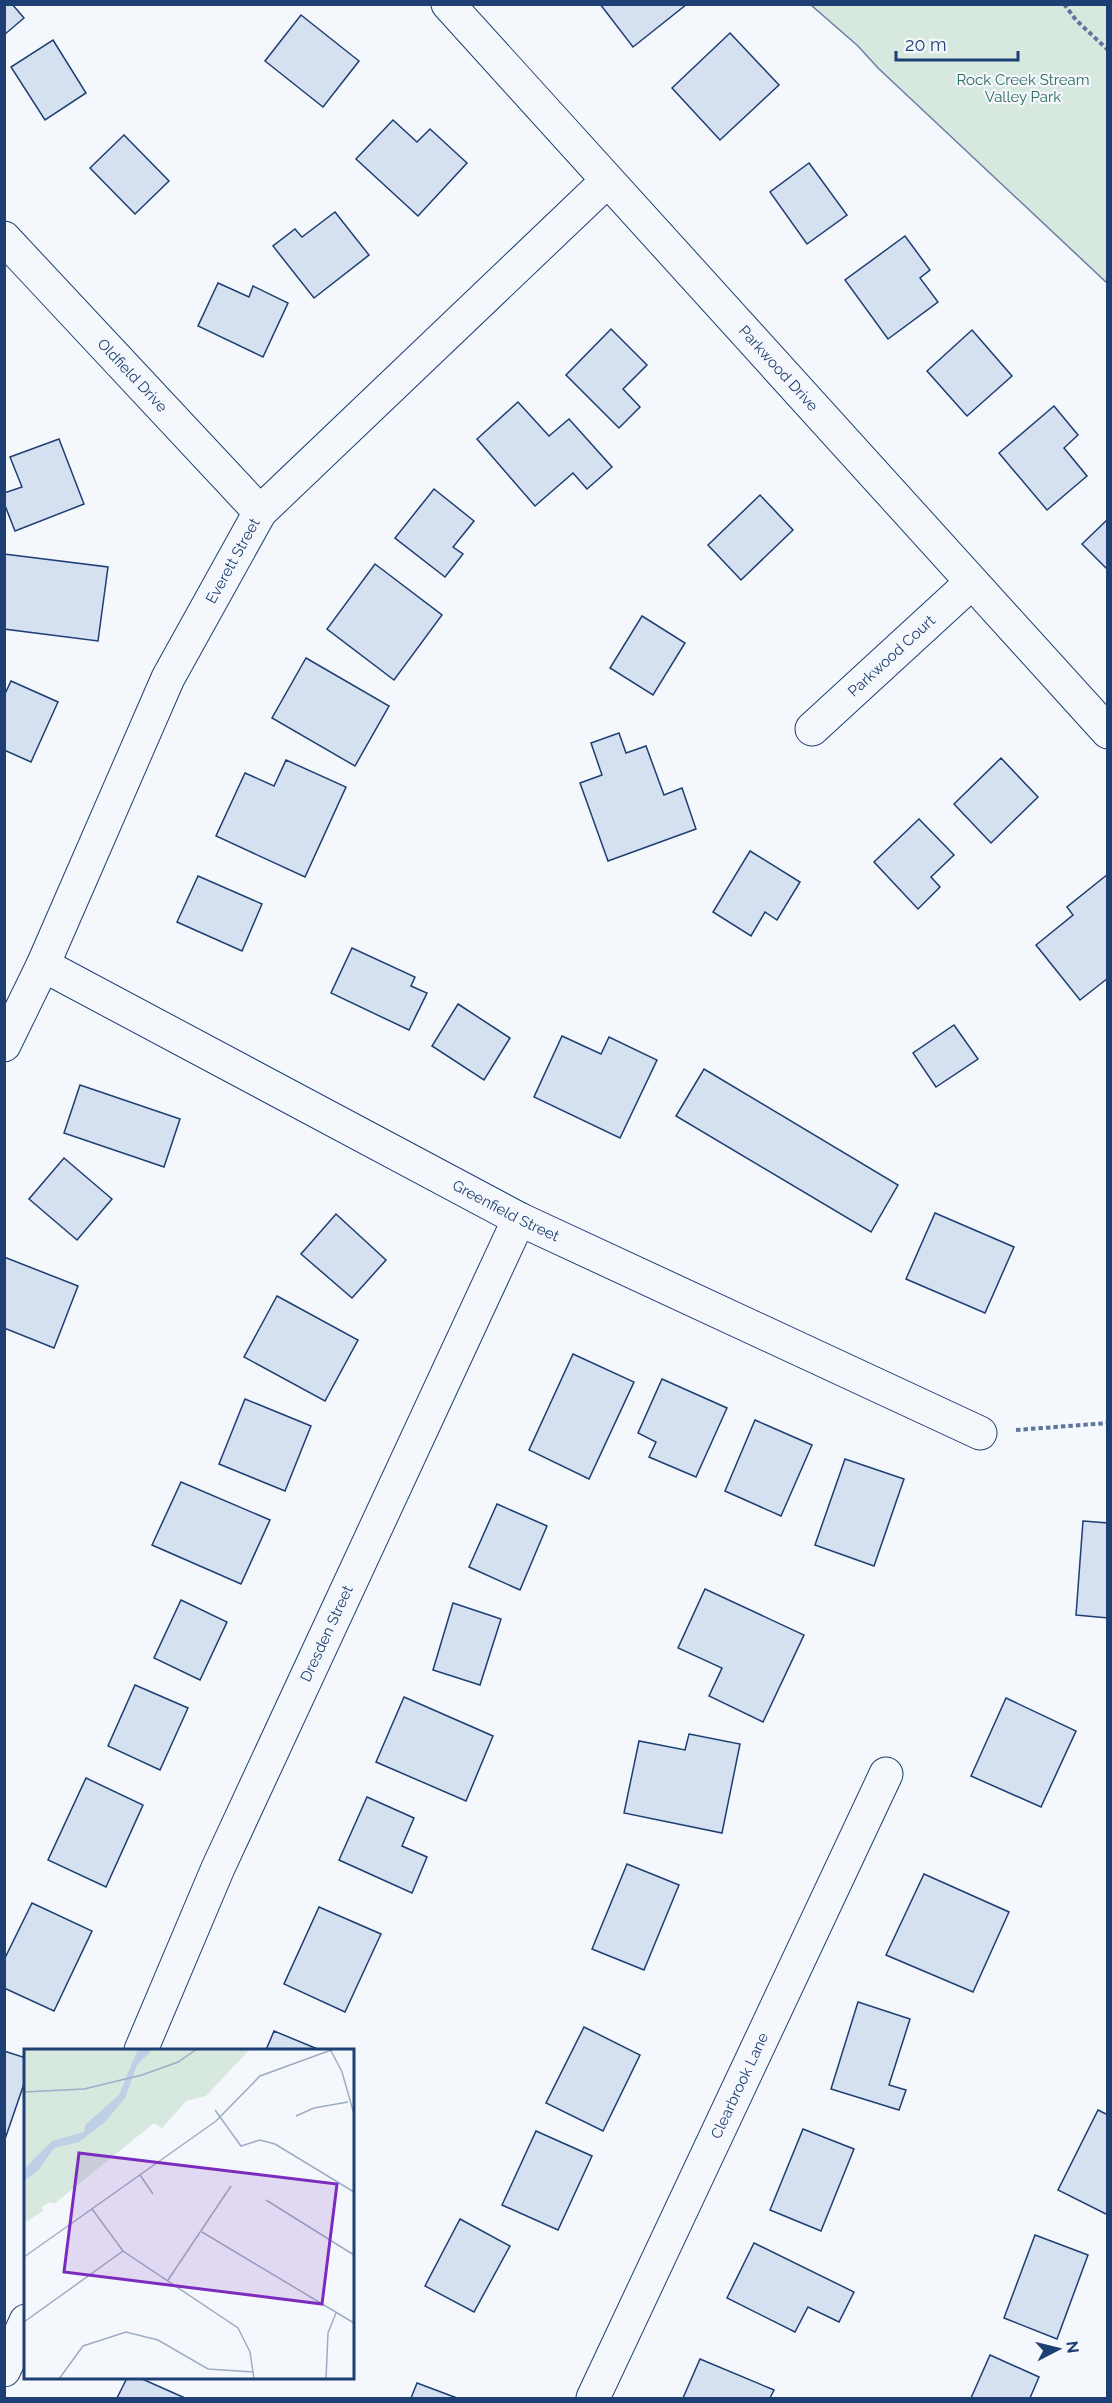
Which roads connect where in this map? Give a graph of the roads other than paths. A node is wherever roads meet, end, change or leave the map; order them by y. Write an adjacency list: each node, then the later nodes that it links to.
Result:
1 (448, 4): 2 (street, Parkwood Drive)
2 (607, 181): 4 (street, Everett Street); 5 (street, Parkwood Drive)
3 (4, 238): 4 (street, Oldfield Drive)
4 (260, 512): 8 (street, Everett Street)
5 (971, 583): 6 (street, Parkwood Court); 7 (street, Parkwood Drive)
6 (812, 729)
7 (1107, 732)
8 (43, 965): 9 (street, Everett Street); 10 (street, Greenfield Street)
9 (4, 1045)
10 (519, 1219): 11 (street, Greenfield Street); 13 (street, Dresden Street)
11 (980, 1433)
12 (886, 1774): 16 (street, Clearbrook Lane)
13 (141, 2049)
14 (24, 2325): 15 (street)
15 (4, 2370)
16 (593, 2398)

